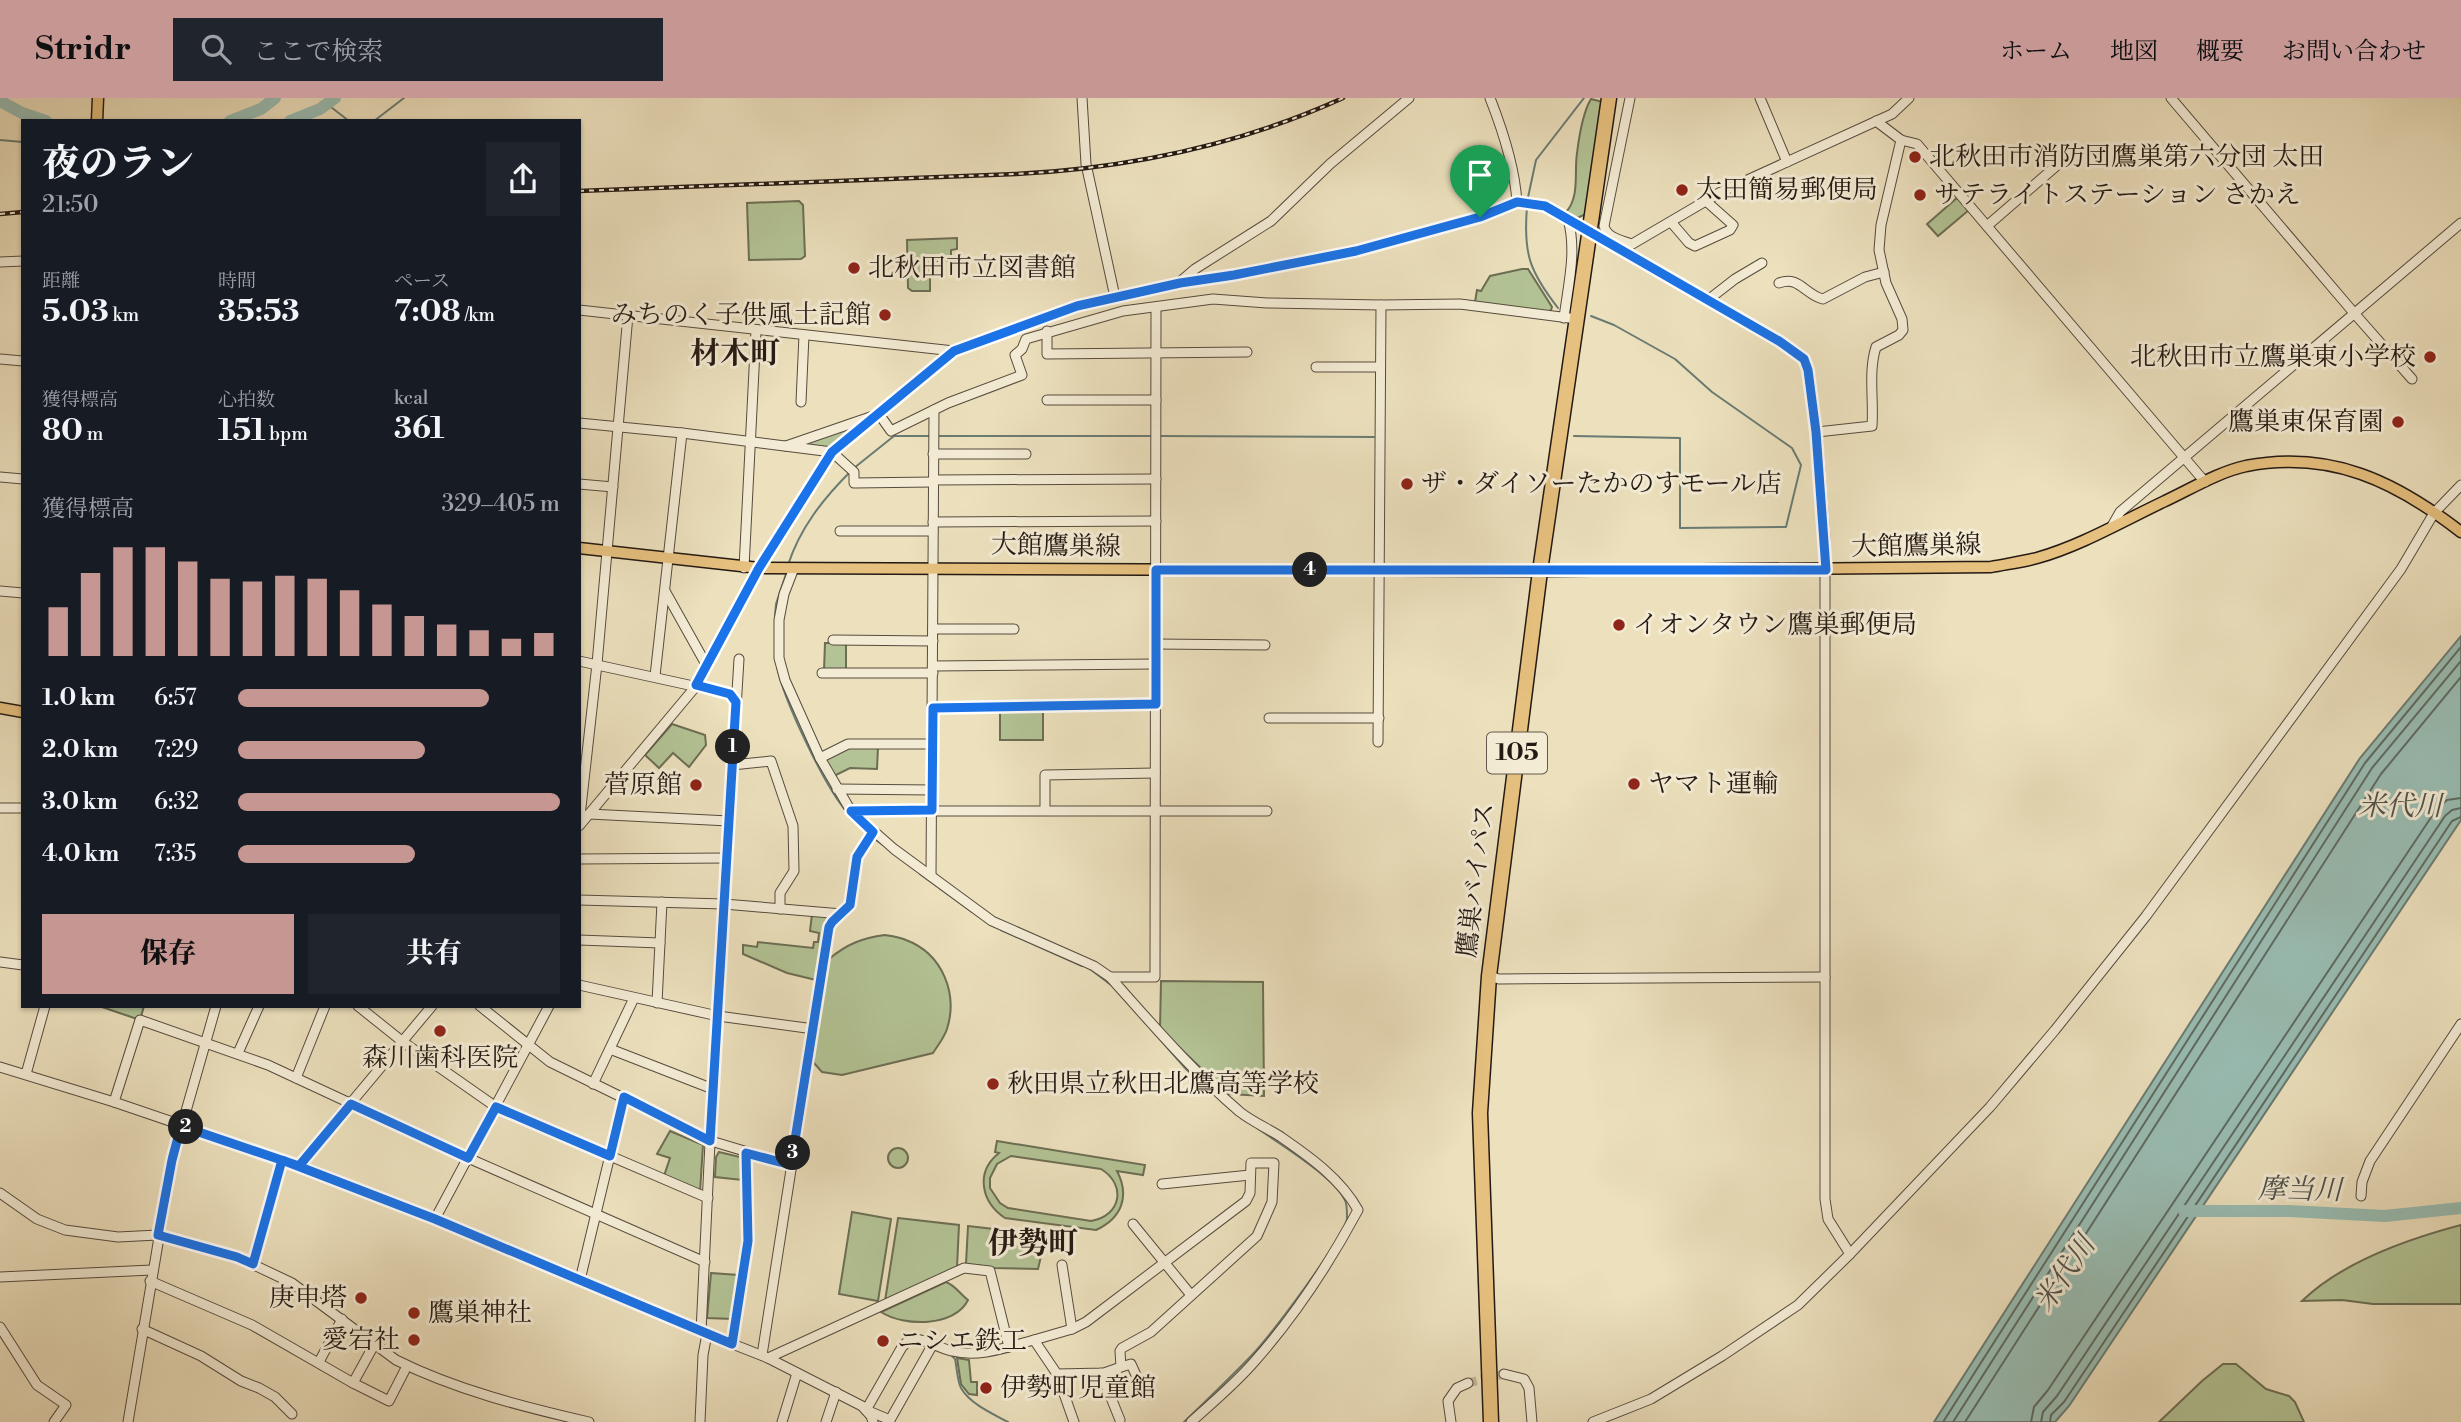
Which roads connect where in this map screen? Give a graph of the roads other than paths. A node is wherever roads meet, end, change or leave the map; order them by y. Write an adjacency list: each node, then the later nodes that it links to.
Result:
1 (1082, 98): 29 (street)
2 (1409, 98): 26 (street)
3 (1490, 98): 14 (street)
4 (1609, 98): 19 (highway, 鷹巣バイパス / 105)
5 (1630, 98): 20 (street)
6 (1760, 98): 12 (street)
7 (1909, 98): 9 (street)
8 (2171, 98): 35 (street)
9 (1876, 121): 10 (street); 12 (street)
10 (1901, 140): 18 (street); 25 (street)
11 (2070, 154): 18 (street)
12 (1787, 162): 13 (street)
13 (1706, 201): 16 (street); 16 (street)
14 (1517, 202): 15 (street); 26 (street)
15 (1568, 219): 19 (street); 37 (street)
16 (1671, 222): 20 (street)
17 (2461, 223): 35 (street)
18 (1987, 226): 63 (street)
19 (1591, 233): 21 (street); 37 (highway, 鷹巣バイパス / 105)
20 (1631, 244): 21 (street)
21 (1622, 250): 30 (street)
22 (21, 261): 23 (street)
23 (0, 262)
24 (1762, 263): 30 (street)
25 (1884, 272): 27 (street); 56 (street)
26 (1180, 283): 28 (street)
27 (1779, 283)
28 (1130, 295): 29 (street); 34 (street)
29 (1115, 297): 41 (street)
30 (1708, 300): 56 (street)
31 (1381, 305): 32 (street); 37 (street); 47 (street)
32 (1156, 307): 34 (street); 42 (street)
33 (581, 310): 36 (street)
34 (1132, 310): 39 (street)
35 (2354, 313): 48 (street); 63 (street)
36 (628, 315): 38 (street); 55 (street)
37 (1570, 319): 88 (highway, 鷹巣バイパス / 105)
38 (756, 330): 40 (street); 58 (street)
39 (1047, 331): 42 (street); 52 (street)
40 (804, 335): 41 (street); 51 (street)
41 (954, 351): 53 (street)
42 (1156, 352): 43 (street); 50 (street)
43 (1247, 352)
44 (0, 359): 45 (street)
45 (21, 361)
46 (1317, 367): 47 (street)
47 (1380, 367): 86 (street)
48 (2412, 379)
49 (1047, 400): 50 (street)
50 (1156, 400): 66 (street)
51 (801, 402)
52 (933, 410): 53 (street); 61 (street)
53 (879, 414): 59 (street); 60 (street)
54 (581, 423): 55 (street)
55 (619, 426): 57 (street); 71 (street)
56 (1816, 432): 87 (street)
57 (682, 433): 58 (street); 80 (street)
58 (751, 442): 59 (street); 82 (street)
59 (786, 446): 60 (street)
60 (832, 452): 67 (street); 83 (street)
61 (933, 454): 62 (street); 67 (street)
62 (1026, 454)
63 (2184, 458): 68 (street); 75 (street)
64 (0, 477): 65 (street)
65 (21, 479)
66 (1156, 479): 67 (street); 73 (street)
67 (933, 481): 74 (street)
68 (2205, 482): 72 (main road, 大館鷹巣線); 75 (main road, 大館鷹巣線)
69 (581, 484): 71 (street)
70 (2461, 485): 72 (street)
71 (613, 487): 79 (street)
72 (2434, 513): 76 (main road, 大館鷹巣線); 193 (street)
73 (1156, 521): 74 (street); 85 (street)
74 (933, 526): 77 (street); 81 (street)
75 (2112, 526): 87 (main road, 大館鷹巣線)
76 (2458, 529)
77 (840, 531)
78 (581, 548): 79 (main road, 大館鷹巣線)
79 (607, 552): 80 (main road, 大館鷹巣線); 100 (street)
80 (668, 559): 82 (main road, 大館鷹巣線); 90 (street)
81 (933, 567): 84 (main road, 大館鷹巣線); 85 (main road, 大館鷹巣線); 92 (street)
82 (744, 568): 83 (main road, 大館鷹巣線)
83 (759, 568): 84 (main road, 大館鷹巣線); 102 (street)
84 (790, 568): 116 (street)
85 (1156, 570): 86 (main road, 大館鷹巣線); 96 (street)
86 (1379, 570): 88 (main road, 大館鷹巣線); 113 (street)
87 (1826, 570): 88 (main road, 大館鷹巣線); 147 (street)
88 (1540, 571): 146 (highway, 鷹巣バイパス / 105)
89 (0, 591): 91 (street)
90 (665, 591): 102 (street); 105 (street)
91 (21, 593)
92 (933, 629): 93 (street); 95 (street)
93 (1014, 629)
94 (833, 639): 95 (street)
95 (933, 641): 103 (street)
96 (1156, 644): 97 (street); 101 (street)
97 (1265, 645)
98 (739, 659): 107 (street)
99 (581, 661): 100 (street)
100 (597, 664): 105 (street); 123 (street)
101 (1155, 664): 103 (street); 108 (street)
102 (708, 666): 106 (street)
103 (933, 670): 104 (street); 110 (street)
104 (822, 673)
105 (655, 676): 106 (street)
106 (696, 685): 107 (street); 129 (street)
107 (736, 702): 117 (street)
108 (1156, 704): 110 (street); 118 (street)
109 (0, 708): 111 (main road)
110 (933, 708): 115 (street)
111 (21, 712)
112 (1269, 718): 113 (street)
113 (1379, 718): 114 (street)
114 (1378, 742)
115 (932, 744): 116 (street); 120 (street)
116 (820, 758): 119 (street)
117 (732, 765): 130 (street); 139 (street)
118 (1155, 773): 125 (street); 127 (street)
119 (837, 789): 120 (street); 126 (street)
120 (932, 790): 124 (street)
121 (0, 808): 122 (street)
122 (21, 808)
123 (581, 809)
124 (932, 810): 125 (street); 126 (street); 135 (street)
125 (1045, 810): 127 (street)
126 (851, 811): 132 (street)
127 (1154, 811): 128 (street); 145 (street)
128 (1267, 811)
129 (589, 814): 130 (street); 131 (street)
130 (729, 821): 133 (street)
131 (581, 824)
132 (871, 834): 135 (street); 140 (street)
133 (727, 858): 134 (street); 138 (street)
134 (581, 859)
135 (930, 876): 145 (street)
136 (581, 900): 137 (street)
137 (662, 902): 138 (street); 142 (street)
138 (724, 904): 139 (street); 159 (street)
139 (780, 909): 140 (street)
140 (842, 914): 161 (street)
141 (581, 940): 142 (street)
142 (660, 943): 150 (street)
143 (0, 962): 144 (street)
144 (21, 965)
145 (1110, 976): 237 (street)
146 (1489, 976): 147 (street); 227 (highway, 鷹巣バイパス / 105)
147 (1825, 977): 193 (street)
148 (581, 985): 149 (street)
149 (634, 998): 150 (street); 165 (street)
150 (657, 1003): 159 (street)
151 (44, 1008): 168 (street)
152 (215, 1008): 162 (street)
153 (258, 1008): 166 (street)
154 (325, 1008): 169 (street)
155 (360, 1008): 163 (street)
156 (430, 1008): 163 (street)
157 (482, 1008): 164 (street)
158 (548, 1008): 164 (street)
159 (718, 1016): 161 (street); 171 (street)
160 (2461, 1024): 187 (street)
161 (814, 1028): 182 (street)
162 (206, 1041): 166 (street); 173 (street); 176 (street)
163 (403, 1042): 174 (street); 175 (street)
164 (527, 1046): 170 (street); 175 (street)
165 (610, 1049): 170 (street); 171 (street)
166 (238, 1053): 169 (street)
167 (0, 1067): 168 (street)
168 (26, 1074): 173 (street)
169 (296, 1078): 174 (street)
170 (593, 1084): 172 (street)
171 (713, 1089): 177 (street)
172 (624, 1097): 177 (street); 179 (street)
173 (114, 1102): 176 (street)
174 (351, 1104): 180 (street); 183 (street)
175 (496, 1107): 179 (street); 180 (street)
176 (181, 1126): 181 (street); 192 (street)
177 (710, 1141): 178 (street); 188 (street)
178 (746, 1153): 182 (street); 209 (street)
179 (610, 1156): 188 (street); 189 (street)
180 (468, 1158): 189 (street); 190 (street)
181 (282, 1160): 183 (street); 195 (street)
182 (791, 1165): 213 (street)
183 (299, 1166): 190 (street)
184 (1250, 1175): 185 (street); 196 (street); 202 (street)
185 (1162, 1184)
186 (0, 1194): 192 (street)
187 (2361, 1196)
188 (708, 1198): 194 (street)
189 (596, 1215): 194 (street); 200 (street)
190 (435, 1219): 200 (street)
191 (1133, 1224): 196 (street)
192 (158, 1235): 195 (street); 198 (street)
193 (1850, 1254): 240 (street)
194 (705, 1262): 207 (street)
195 (253, 1264): 203 (street)
196 (1165, 1264): 202 (street); 206 (street)
197 (1062, 1265): 206 (street)
198 (152, 1270): 199 (street); 201 (street)
199 (0, 1277)
200 (580, 1280): 207 (street)
201 (150, 1281): 205 (street); 214 (street)
202 (1191, 1295): 216 (street)
203 (342, 1319): 211 (street); 214 (street)
204 (0, 1327): 229 (street)
205 (142, 1329): 226 (street); 230 (street)
206 (1072, 1329): 208 (street)
207 (704, 1333): 209 (street); 232 (street)
208 (1034, 1340): 212 (street); 219 (street)
209 (732, 1344): 213 (street)
210 (933, 1344): 212 (street); 225 (street); 225 (street)
211 (374, 1345): 215 (street); 221 (street)
212 (1009, 1347): 213 (street)
213 (765, 1357): 217 (street)
214 (319, 1362): 221 (street)
215 (407, 1366): 221 (street); 231 (street)
216 (1121, 1367): 218 (street); 223 (street)
217 (797, 1373): 224 (street); 233 (street)
218 (1101, 1373): 219 (street); 228 (street)
219 (1057, 1374): 236 (street)
220 (1504, 1374): 239 (street)
221 (353, 1383)
222 (1468, 1383): 238 (street)
223 (1141, 1385)
224 (836, 1392): 225 (street); 234 (street)
225 (866, 1410): 235 (street)
226 (292, 1414)
227 (1490, 1417)
228 (1120, 1420)
229 (54, 1422)
230 (128, 1422)
231 (589, 1422)
232 (700, 1422)
233 (782, 1422)
234 (827, 1422)
235 (873, 1422)
236 (1074, 1422)
237 (1191, 1422)
238 (1451, 1422)
239 (1532, 1422)
240 (1593, 1422)

